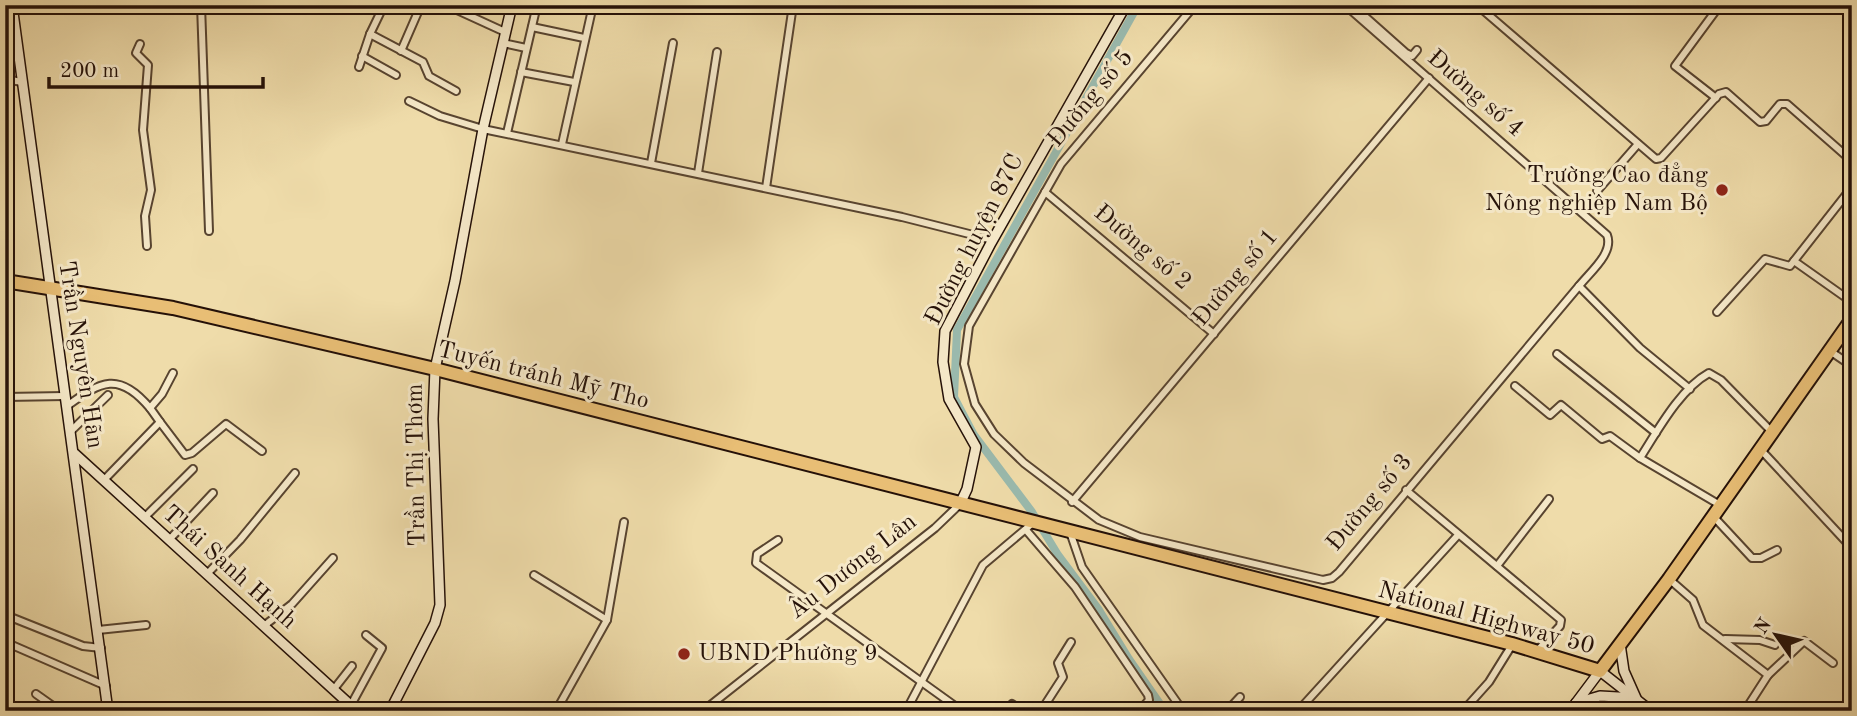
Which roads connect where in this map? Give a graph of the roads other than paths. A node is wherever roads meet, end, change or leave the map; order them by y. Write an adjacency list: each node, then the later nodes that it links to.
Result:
1 (12, 5): 33 (street, Trần Nguyên Hãn)
2 (201, 5): 49 (street)
3 (384, 5): 18 (street)
4 (421, 5): 25 (street)
5 (446, 5): 17 (street)
6 (512, 5): 17 (street, Trần Thị Thơm)
7 (537, 5): 16 (street)
8 (593, 5): 19 (street)
9 (793, 5): 46 (street)
10 (1126, 5): 50 (street, Đường huyện 87C)
11 (1195, 5): 48 (street, Đường số 5)
12 (1345, 5): 31 (street, Đường số 4)
13 (1352, 5): 24 (street)
14 (1720, 5): 36 (street)
15 (1484, 11): 41 (street)
16 (531, 27): 19 (street); 23 (street)
17 (505, 32): 20 (street, Trần Thị Thơm)
18 (370, 34): 25 (street); 27 (street)
19 (584, 38): 34 (street)
20 (505, 43): 23 (street); 38 (street, Trần Thị Thơm)
21 (673, 43): 43 (street)
22 (140, 44): 52 (street)
23 (524, 48): 29 (street)
24 (1417, 50)
25 (401, 51): 35 (street)
26 (717, 52): 44 (street)
27 (362, 56): 28 (street); 30 (street)
28 (359, 67)
29 (521, 72): 34 (street); 39 (street)
30 (396, 75)
31 (1429, 78): 51 (street, Đường số 4); 60 (street, Đường số 1)
32 (5, 79): 33 (street)
33 (22, 82): 56 (street, Trần Nguyên Hãn)
34 (574, 82): 40 (street)
35 (456, 91)
36 (1716, 98): 41 (street); 42 (street)
37 (409, 101): 38 (street)
38 (485, 129): 39 (street); 64 (street, Trần Thị Thơm)
39 (507, 133): 40 (street)
40 (562, 144): 43 (street)
41 (1638, 144): 47 (street)
42 (1852, 161)
43 (651, 163): 44 (street)
44 (698, 173): 46 (street)
45 (1852, 187): 53 (street)
46 (766, 188): 50 (street)
47 (1597, 191)
48 (1045, 192): 60 (street, Đường số 2); 87 (street, Đường số 5)
49 (209, 231)
50 (993, 240): 88 (street, Đường huyện 87C)
51 (1609, 241): 55 (street, Đường số 3)
52 (147, 246)
53 (1794, 261): 57 (street); 58 (street)
54 (5, 281): 56 (highway, Tuyến tránh Mỹ Tho)
55 (1579, 286): 67 (street); 84 (street, Đường số 3)
56 (49, 287): 64 (highway, Tuyến tránh Mỹ Tho); 69 (street, Trần Nguyên Hãn)
57 (1852, 302)
58 (1717, 312)
59 (1852, 319): 61 (highway, National Highway 50)
60 (1214, 334): 87 (street, Đường số 1)
61 (1830, 351): 63 (street); 75 (highway, National Highway 50)
62 (1557, 354): 76 (street)
63 (1852, 366)
64 (435, 369): 88 (highway, Tuyến tránh Mỹ Tho); 137 (street, Trần Thị Thơm)
65 (173, 373): 72 (street)
66 (1515, 386): 80 (street)
67 (1690, 388): 75 (street); 76 (street)
68 (108, 395): 74 (street)
69 (65, 396): 70 (street); 71 (street, Trần Nguyên Hãn)
70 (5, 397)
71 (67, 406): 72 (street); 74 (street, Trần Nguyên Hãn)
72 (150, 408): 73 (street)
73 (160, 422): 78 (street); 83 (street)
74 (72, 431): 79 (street, Trần Nguyên Hãn)
75 (1771, 431): 77 (highway, National Highway 50)
76 (1656, 433): 80 (street)
77 (1759, 448): 89 (highway, National Highway 50); 98 (street)
78 (262, 451)
79 (75, 454): 83 (street, Thái Sanh Hạnh); 113 (street, Trần Nguyên Hãn)
80 (1640, 458): 89 (street)
81 (193, 469): 90 (street)
82 (295, 473): 103 (street)
83 (104, 480): 90 (street, Thái Sanh Hạnh)
84 (1406, 490): 94 (street); 102 (street, Đường số 3)
85 (213, 493): 95 (street)
86 (1549, 499): 101 (street)
87 (1072, 502): 97 (street, Đường số 3)
88 (960, 504): 92 (highway, Tuyến tránh Mỹ Tho); 107 (street, Âu Dương Lân)
89 (1717, 511): 99 (street); 105 (highway, National Highway 50)
90 (145, 517): 95 (street, Thái Sanh Hạnh)
91 (624, 522): 110 (street)
92 (1032, 525): 93 (highway, Tuyến tránh Mỹ Tho); 127 (street); 145 (street)
93 (1068, 531): 97 (highway, National Highway 50); 146 (street)
94 (1458, 535): 101 (street); 108 (street)
95 (169, 540): 103 (street, Thái Sanh Hạnh)
96 (778, 540): 107 (street)
97 (1138, 542): 102 (street, Đường số 3); 106 (highway, National Highway 50)
98 (1852, 548)
99 (1777, 550)
100 (333, 558): 112 (street)
101 (1497, 566): 122 (street)
102 (1284, 571): 106 (street)
103 (207, 574): 112 (street, Thái Sanh Hạnh)
104 (534, 575): 110 (street)
105 (1669, 579): 115 (street); 119 (highway, National Highway 50)
106 (1280, 586): 108 (highway, National Highway 50)
107 (824, 614): 127 (street); 139 (street, Âu Dương Lân)
108 (1386, 614): 118 (highway, National Highway 50); 148 (street)
109 (13, 618): 121 (street)
110 (607, 620): 138 (street)
111 (146, 625): 113 (street)
112 (265, 625): 129 (street, Thái Sanh Hạnh)
113 (98, 630): 121 (street, Trần Nguyên Hãn)
114 (366, 635): 134 (street)
115 (1723, 639): 120 (street); 126 (street)
116 (5, 642): 128 (street)
117 (1071, 642): 144 (street)
118 (1513, 644): 122 (highway, National Highway 50); 149 (street)
119 (1620, 644): 125 (highway, National Highway 50); 132 (street)
120 (1775, 645)
121 (101, 648): 128 (street, Trần Nguyên Hãn)
122 (1536, 652): 125 (highway, National Highway 50)
123 (1833, 663): 126 (street)
124 (352, 666): 129 (street)
125 (1600, 671): 132 (street); 133 (street)
126 (1768, 675): 151 (street)
127 (919, 682): 140 (street); 141 (street)
128 (106, 686): 136 (street, Trần Nguyên Hãn)
129 (334, 689): 134 (street, Thái Sanh Hạnh)
130 (36, 694): 135 (street)
131 (1240, 697): 147 (street)
132 (1636, 698): 133 (street); 150 (street)
133 (1573, 707)
134 (354, 708)
135 (60, 711)
136 (108, 711)
137 (390, 711)
138 (556, 711)
139 (703, 711)
140 (906, 711)
141 (962, 711)
142 (1006, 711): 143 (street)
143 (1023, 711)
144 (1041, 711)
145 (1139, 711)
146 (1183, 711)
147 (1227, 711)
148 (1298, 711)
149 (1463, 711)
150 (1651, 711)
151 (1752, 711)

